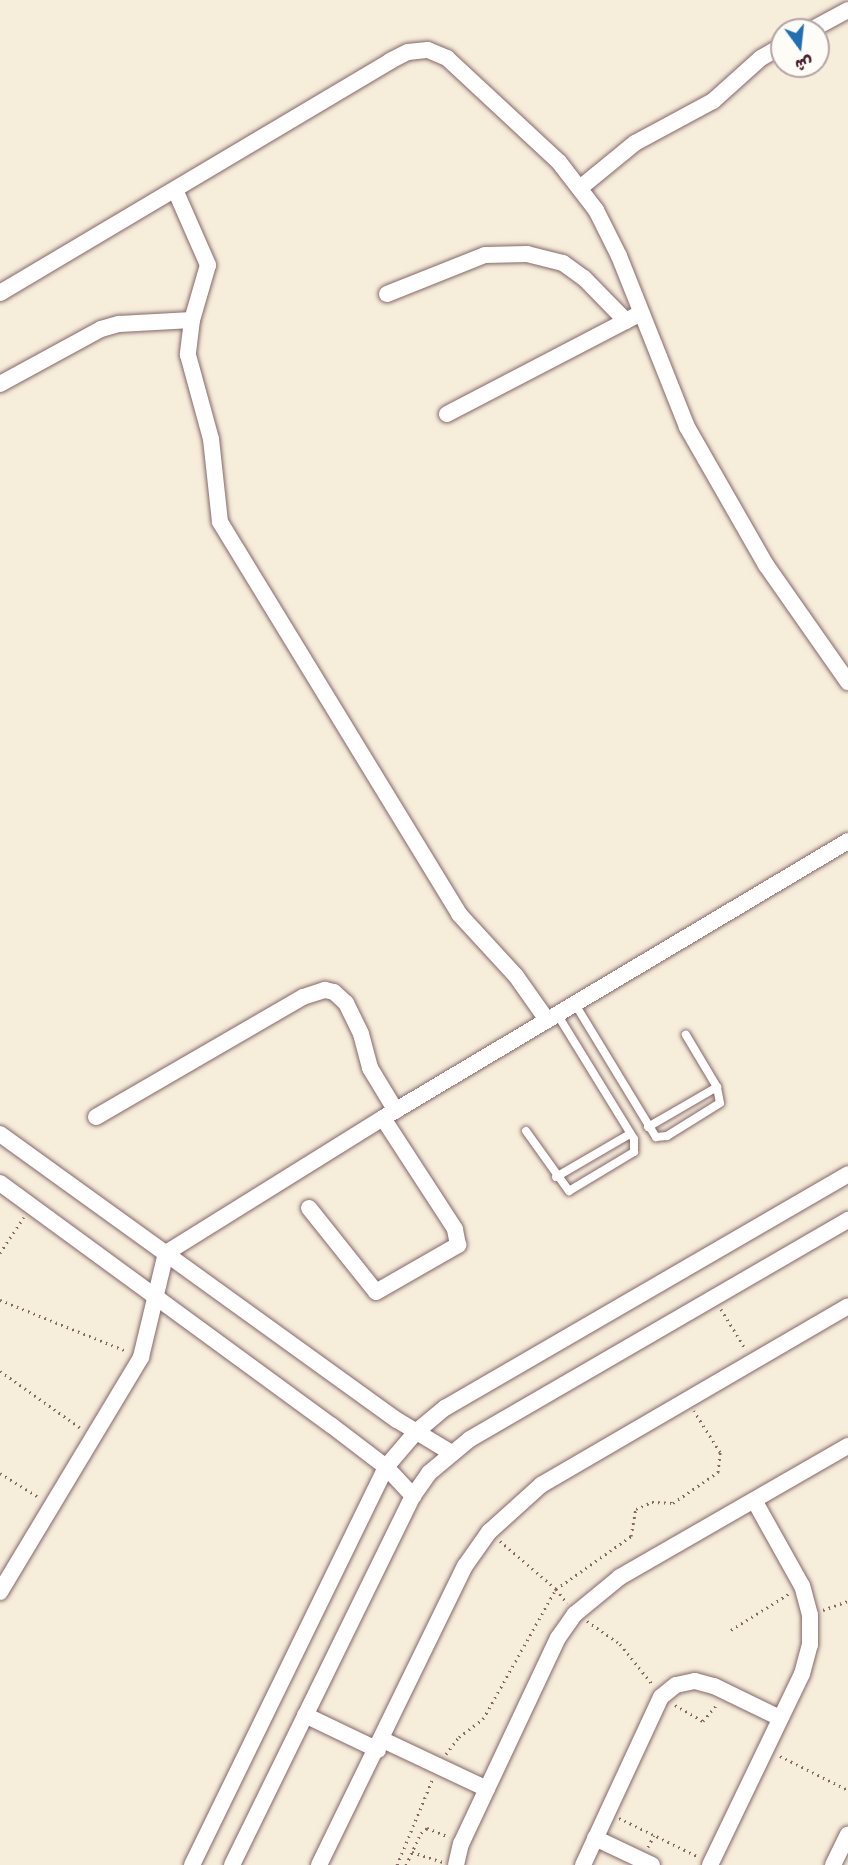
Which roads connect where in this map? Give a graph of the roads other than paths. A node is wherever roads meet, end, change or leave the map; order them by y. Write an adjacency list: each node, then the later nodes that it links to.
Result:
1 (848, 10): 2 (street)
2 (830, 20)
3 (770, 53): 4 (street)
4 (580, 188): 5 (street); 8 (street)
5 (176, 192): 6 (street); 9 (street)
6 (0, 293)
7 (387, 294): 8 (street)
8 (633, 317): 11 (street); 12 (street)
9 (192, 320): 10 (street); 15 (street)
10 (0, 384)
11 (447, 414)
12 (848, 682)
13 (848, 841): 14 (street)
14 (575, 1004): 15 (street); 20 (lane)
15 (552, 1017): 18 (street); 23 (lane)
16 (686, 1035): 17 (lane)
17 (717, 1088): 20 (lane); 20 (lane)
18 (390, 1114): 19 (street); 27 (street); 29 (street)
19 (96, 1117)
20 (648, 1127)
21 (526, 1131): 25 (lane)
22 (0, 1134): 29 (street)
23 (630, 1134): 25 (lane); 25 (lane)
24 (848, 1174): 32 (street)
25 (556, 1177)
26 (0, 1183): 30 (street)
27 (309, 1208)
28 (848, 1220): 34 (street)
29 (166, 1253): 30 (street); 32 (street)
30 (154, 1297): 35 (street); 38 (street)
31 (848, 1306): 41 (street)
32 (416, 1432): 34 (street); 35 (street)
33 (848, 1446): 37 (street)
34 (450, 1452): 36 (street)
35 (386, 1467): 36 (street); 46 (street)
36 (413, 1496): 39 (street)
37 (754, 1500): 40 (street); 42 (street)
38 (0, 1592)
39 (306, 1715): 41 (street); 47 (street)
40 (780, 1718): 44 (street); 45 (street)
41 (380, 1745): 42 (street); 48 (street)
42 (488, 1789): 49 (street)
43 (848, 1834): 52 (street)
44 (595, 1838): 50 (street); 51 (street)
45 (710, 1864)
46 (192, 1865)
47 (232, 1865)
48 (319, 1865)
49 (454, 1865)
50 (583, 1865)
51 (651, 1865)
52 (833, 1865)

